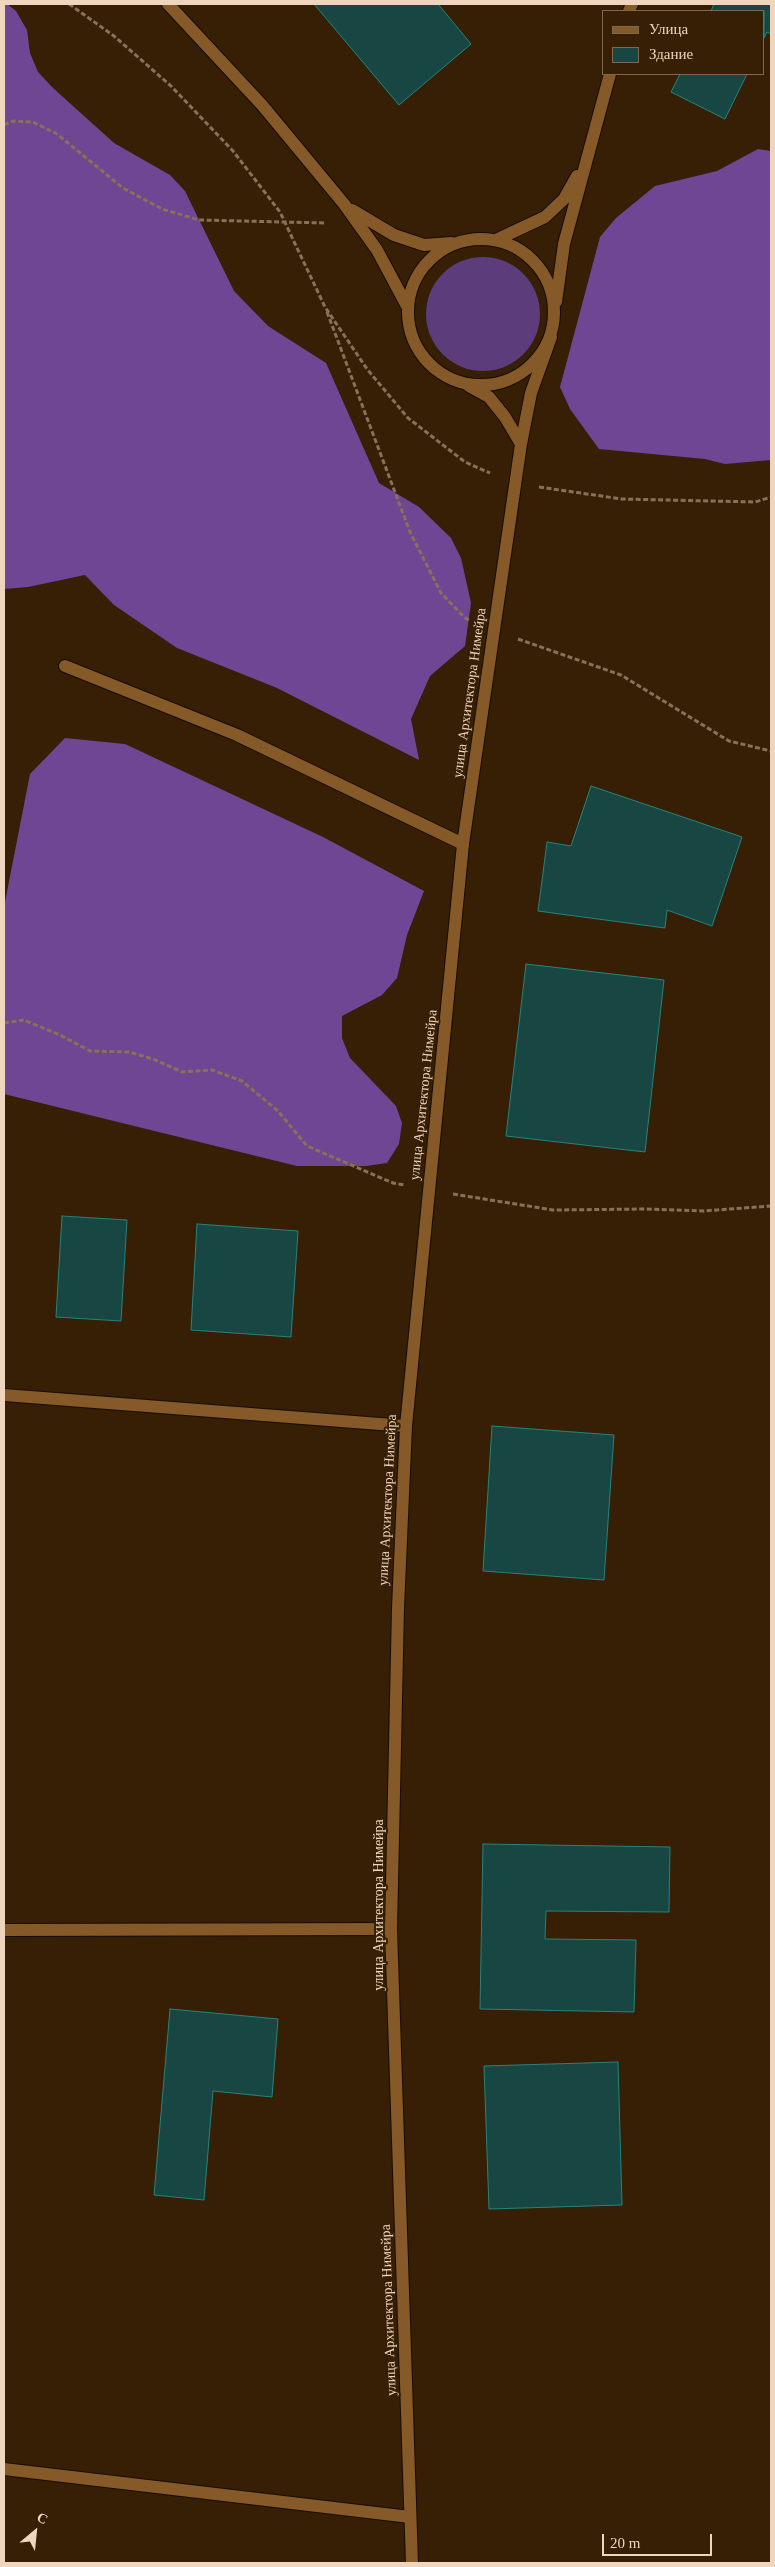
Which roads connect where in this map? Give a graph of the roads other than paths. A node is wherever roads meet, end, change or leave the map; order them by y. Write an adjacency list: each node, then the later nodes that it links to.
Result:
1 (168, 4): 4 (street)
2 (610, 75): 3 (street)
3 (585, 161): 5 (street); 8 (street)
4 (344, 204): 6 (street); 7 (street)
5 (496, 240): 6 (street, улица Архитектора Нимейра); 8 (street, улица Архитектора Нимейра)
6 (454, 243): 7 (street, улица Архитектора Нимейра)
7 (408, 308): 10 (street, улица Архитектора Нимейра)
8 (554, 316): 9 (street, улица Архитектора Нимейра)
9 (550, 337): 10 (street, улица Архитектора Нимейра); 11 (street, улица Архитектора Нимейра)
10 (467, 384): 11 (street, улица Архитектора Нимейра)
11 (521, 444): 13 (street, улица Архитектора Нимейра)
12 (65, 666): 13 (street)
13 (464, 844): 15 (street, улица Архитектора Нимейра)
14 (4, 1395): 15 (street)
15 (406, 1426): 16 (street, улица Архитектора Нимейра)
16 (391, 1929): 17 (street); 19 (street, улица Архитектора Нимейра)
17 (4, 1930)
18 (4, 2469): 19 (street)
19 (410, 2517): 20 (street, улица Архитектора Нимейра)
20 (412, 2563)

